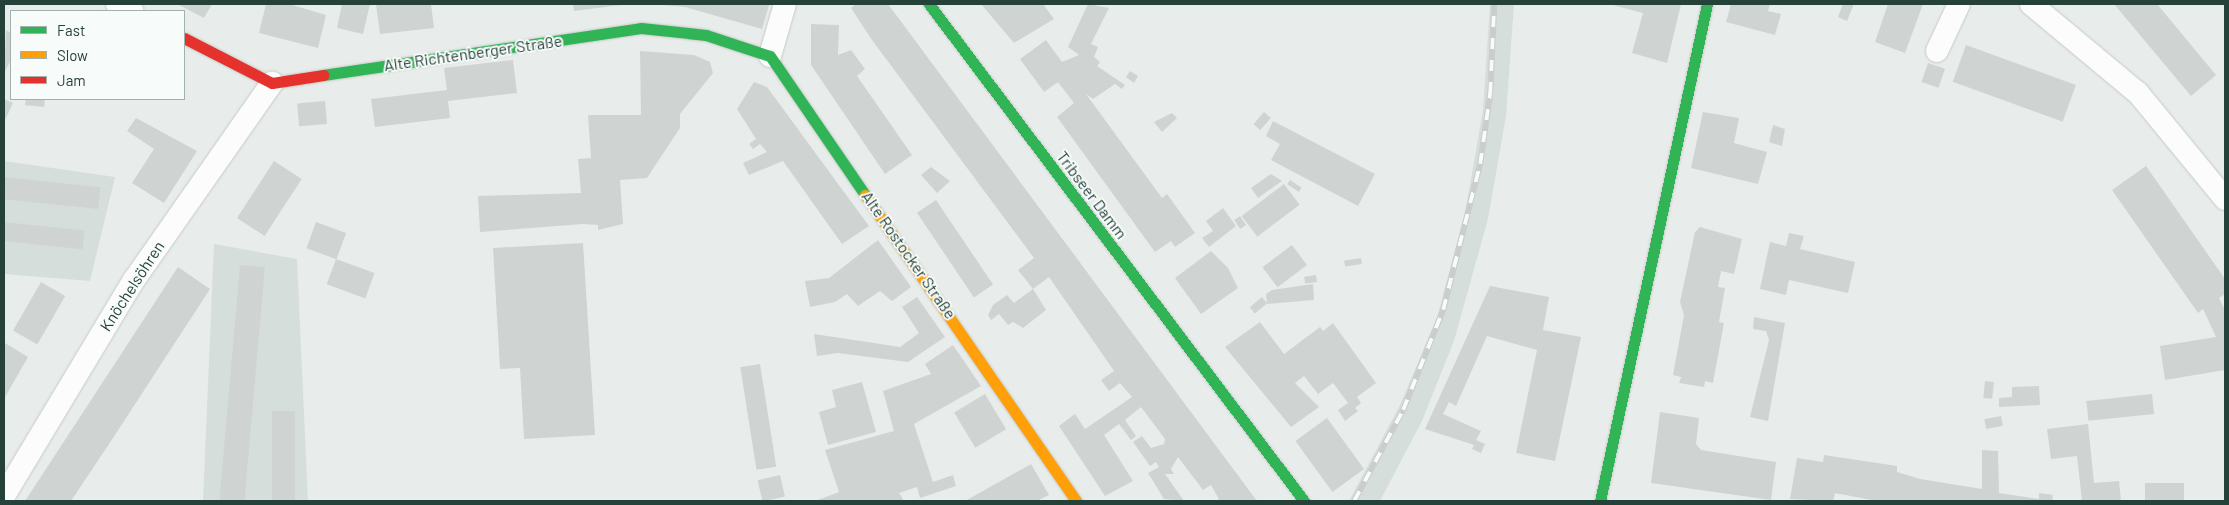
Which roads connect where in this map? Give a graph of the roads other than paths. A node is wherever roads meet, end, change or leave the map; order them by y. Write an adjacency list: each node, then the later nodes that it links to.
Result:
1 (117, 4): 7 (street)
2 (785, 4): 10 (street)
3 (929, 4): 13 (street, Tribseer Damm)
4 (1707, 4): 18 (street)
5 (1959, 4): 9 (street)
6 (2031, 4): 12 (street)
7 (130, 10)
8 (185, 39): 11 (street)
9 (1937, 51)
10 (770, 56): 11 (street, Alte Richtenberger Straße); 16 (street, Alte Rostocker Straße)
11 (272, 83): 15 (street, Knöchelsöhren)
12 (2225, 200)
13 (1230, 404): 14 (street, Tribseer Damm); 17 (street, Tribseer Damm)
14 (1281, 493)
15 (4, 496)
16 (1076, 501)
17 (1304, 501)
18 (1600, 501)

